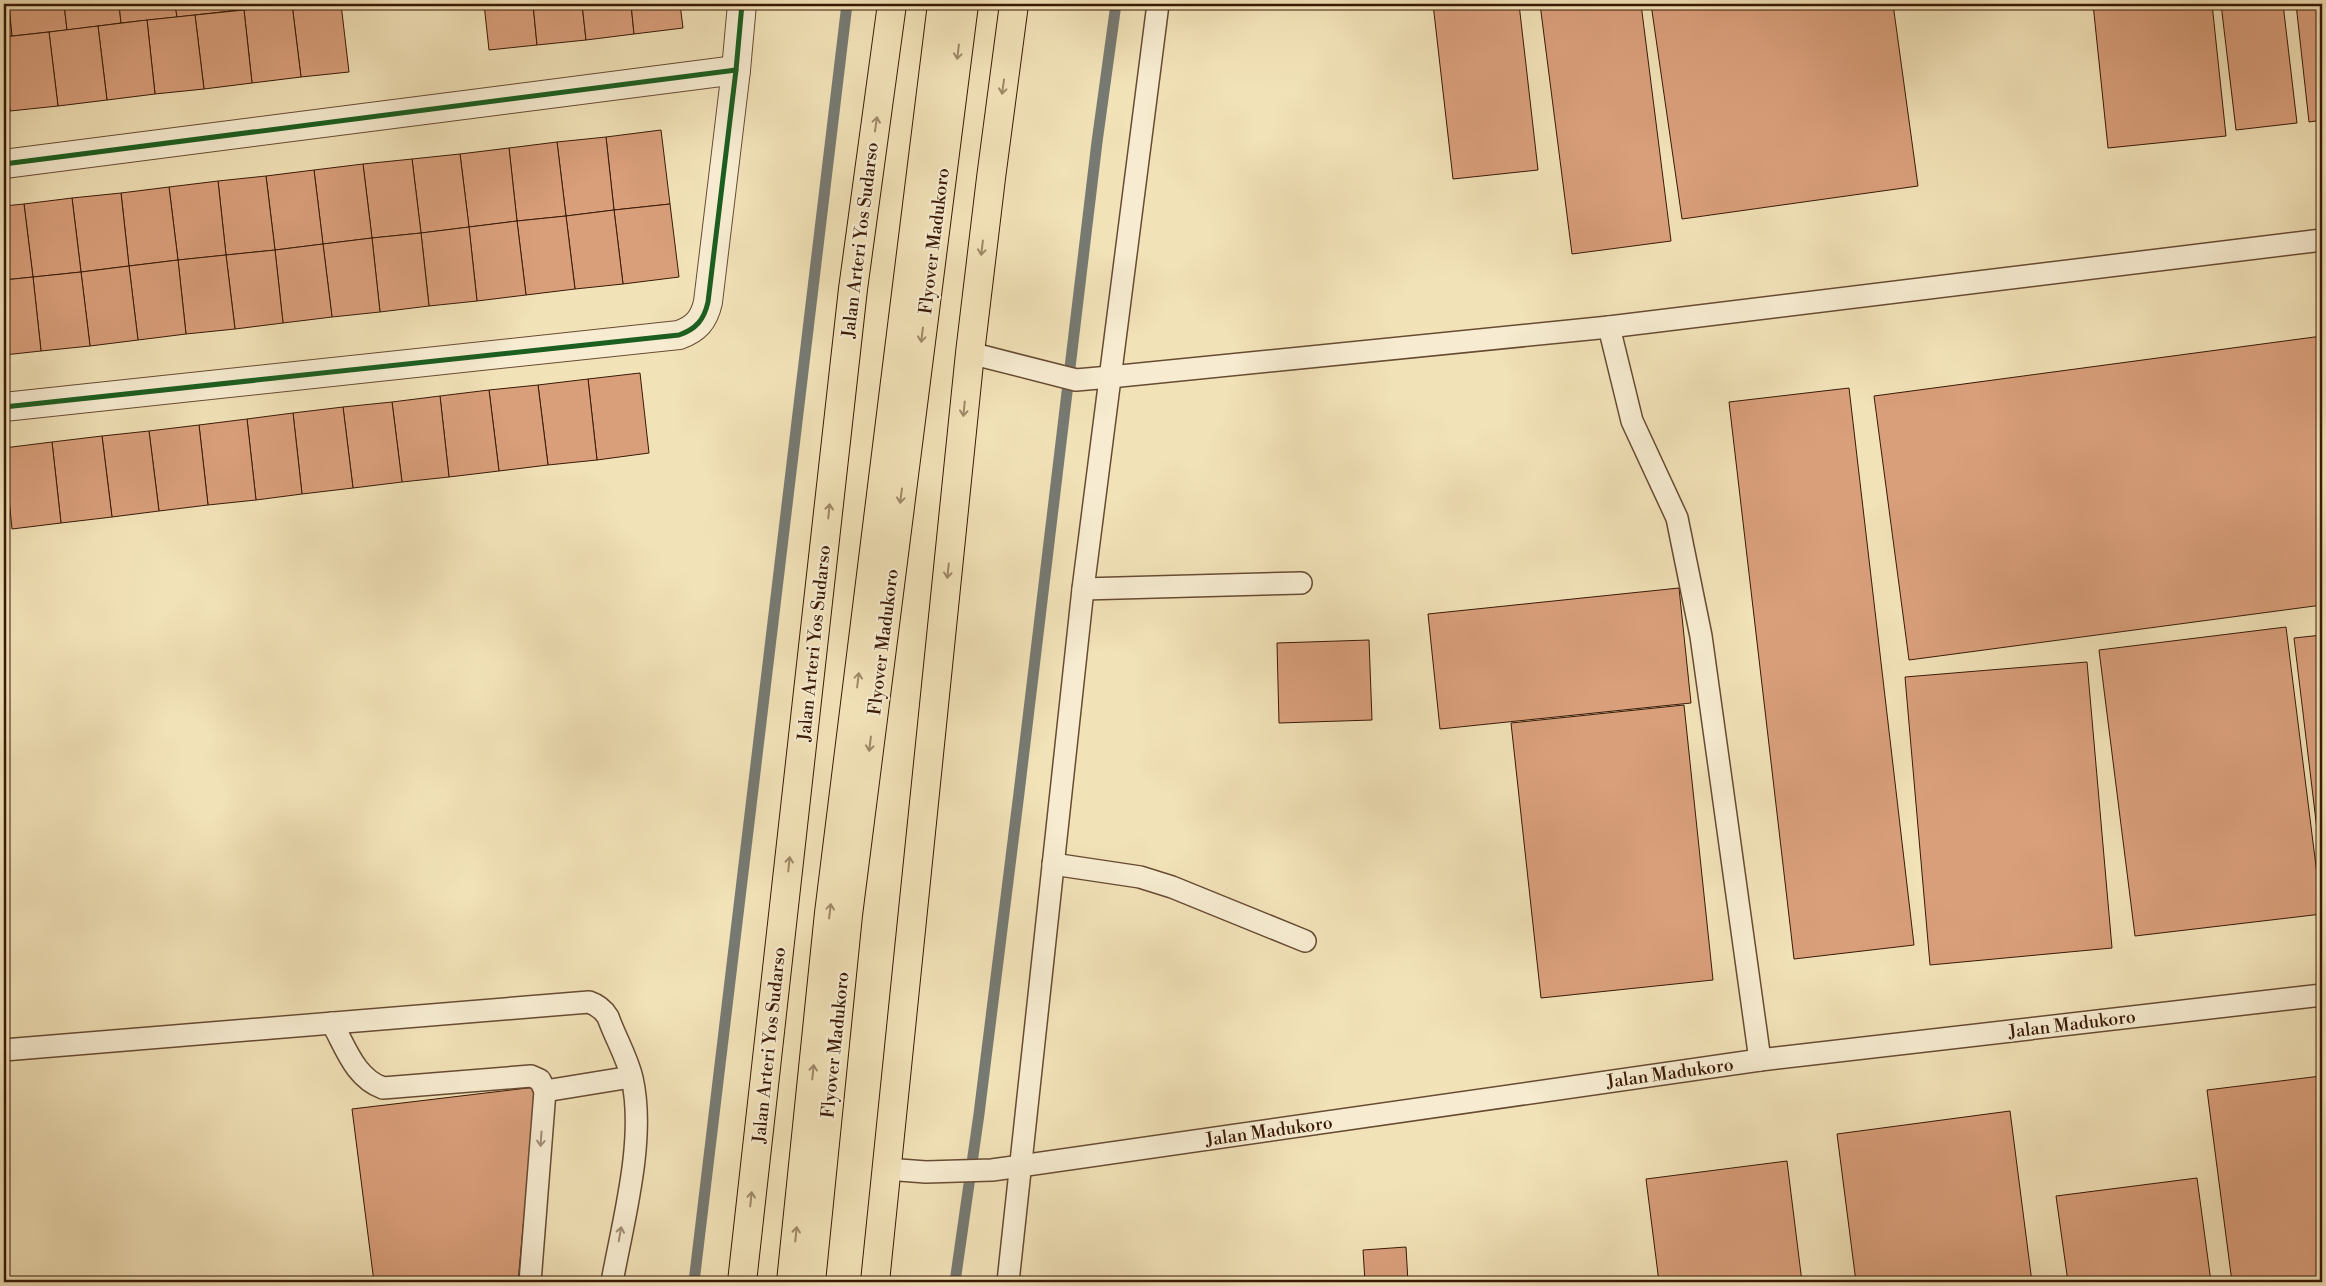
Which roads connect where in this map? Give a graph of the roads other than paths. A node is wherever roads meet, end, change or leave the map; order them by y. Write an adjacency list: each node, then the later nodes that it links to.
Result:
1 (742, 4): 7 (street)
2 (892, 4): 28 (highway, Jalan Arteri Yos Sudarso, one-way to 2)
3 (942, 4): 29 (highway, Flyover Madukoro, one-way to 3)
4 (964, 4): 30 (highway, Flyover Madukoro, one-way to 30)
5 (1014, 4): 11 (highway, one-way to 11)
6 (1158, 4): 12 (lane)
7 (736, 70): 8 (street); 13 (street)
8 (4, 164)
9 (2322, 240): 10 (lane)
10 (1608, 327): 12 (lane); 21 (lane)
11 (983, 356): 12 (lane); 25 (highway, one-way to 25)
12 (1110, 377): 15 (lane)
13 (4, 407)
14 (1301, 583): 15 (lane)
15 (1083, 588): 16 (lane)
16 (1053, 864): 17 (lane); 24 (lane)
17 (1305, 941)
18 (2322, 995): 21 (lane, Jalan Madukoro)
19 (332, 1023): 20 (lane); 22 (lane); 23 (lane)
20 (4, 1050)
21 (1760, 1060): 24 (lane, Jalan Madukoro)
22 (632, 1077): 23 (lane); 27 (lane, one-way to 22)
23 (545, 1091): 26 (lane, one-way to 26)
24 (1020, 1167): 25 (lane, Jalan Madukoro); 32 (lane)
25 (886, 1169): 31 (highway)
26 (530, 1282)
27 (612, 1282)
28 (742, 1282)
29 (790, 1282)
30 (812, 1282)
31 (875, 1282)
32 (1008, 1282)

